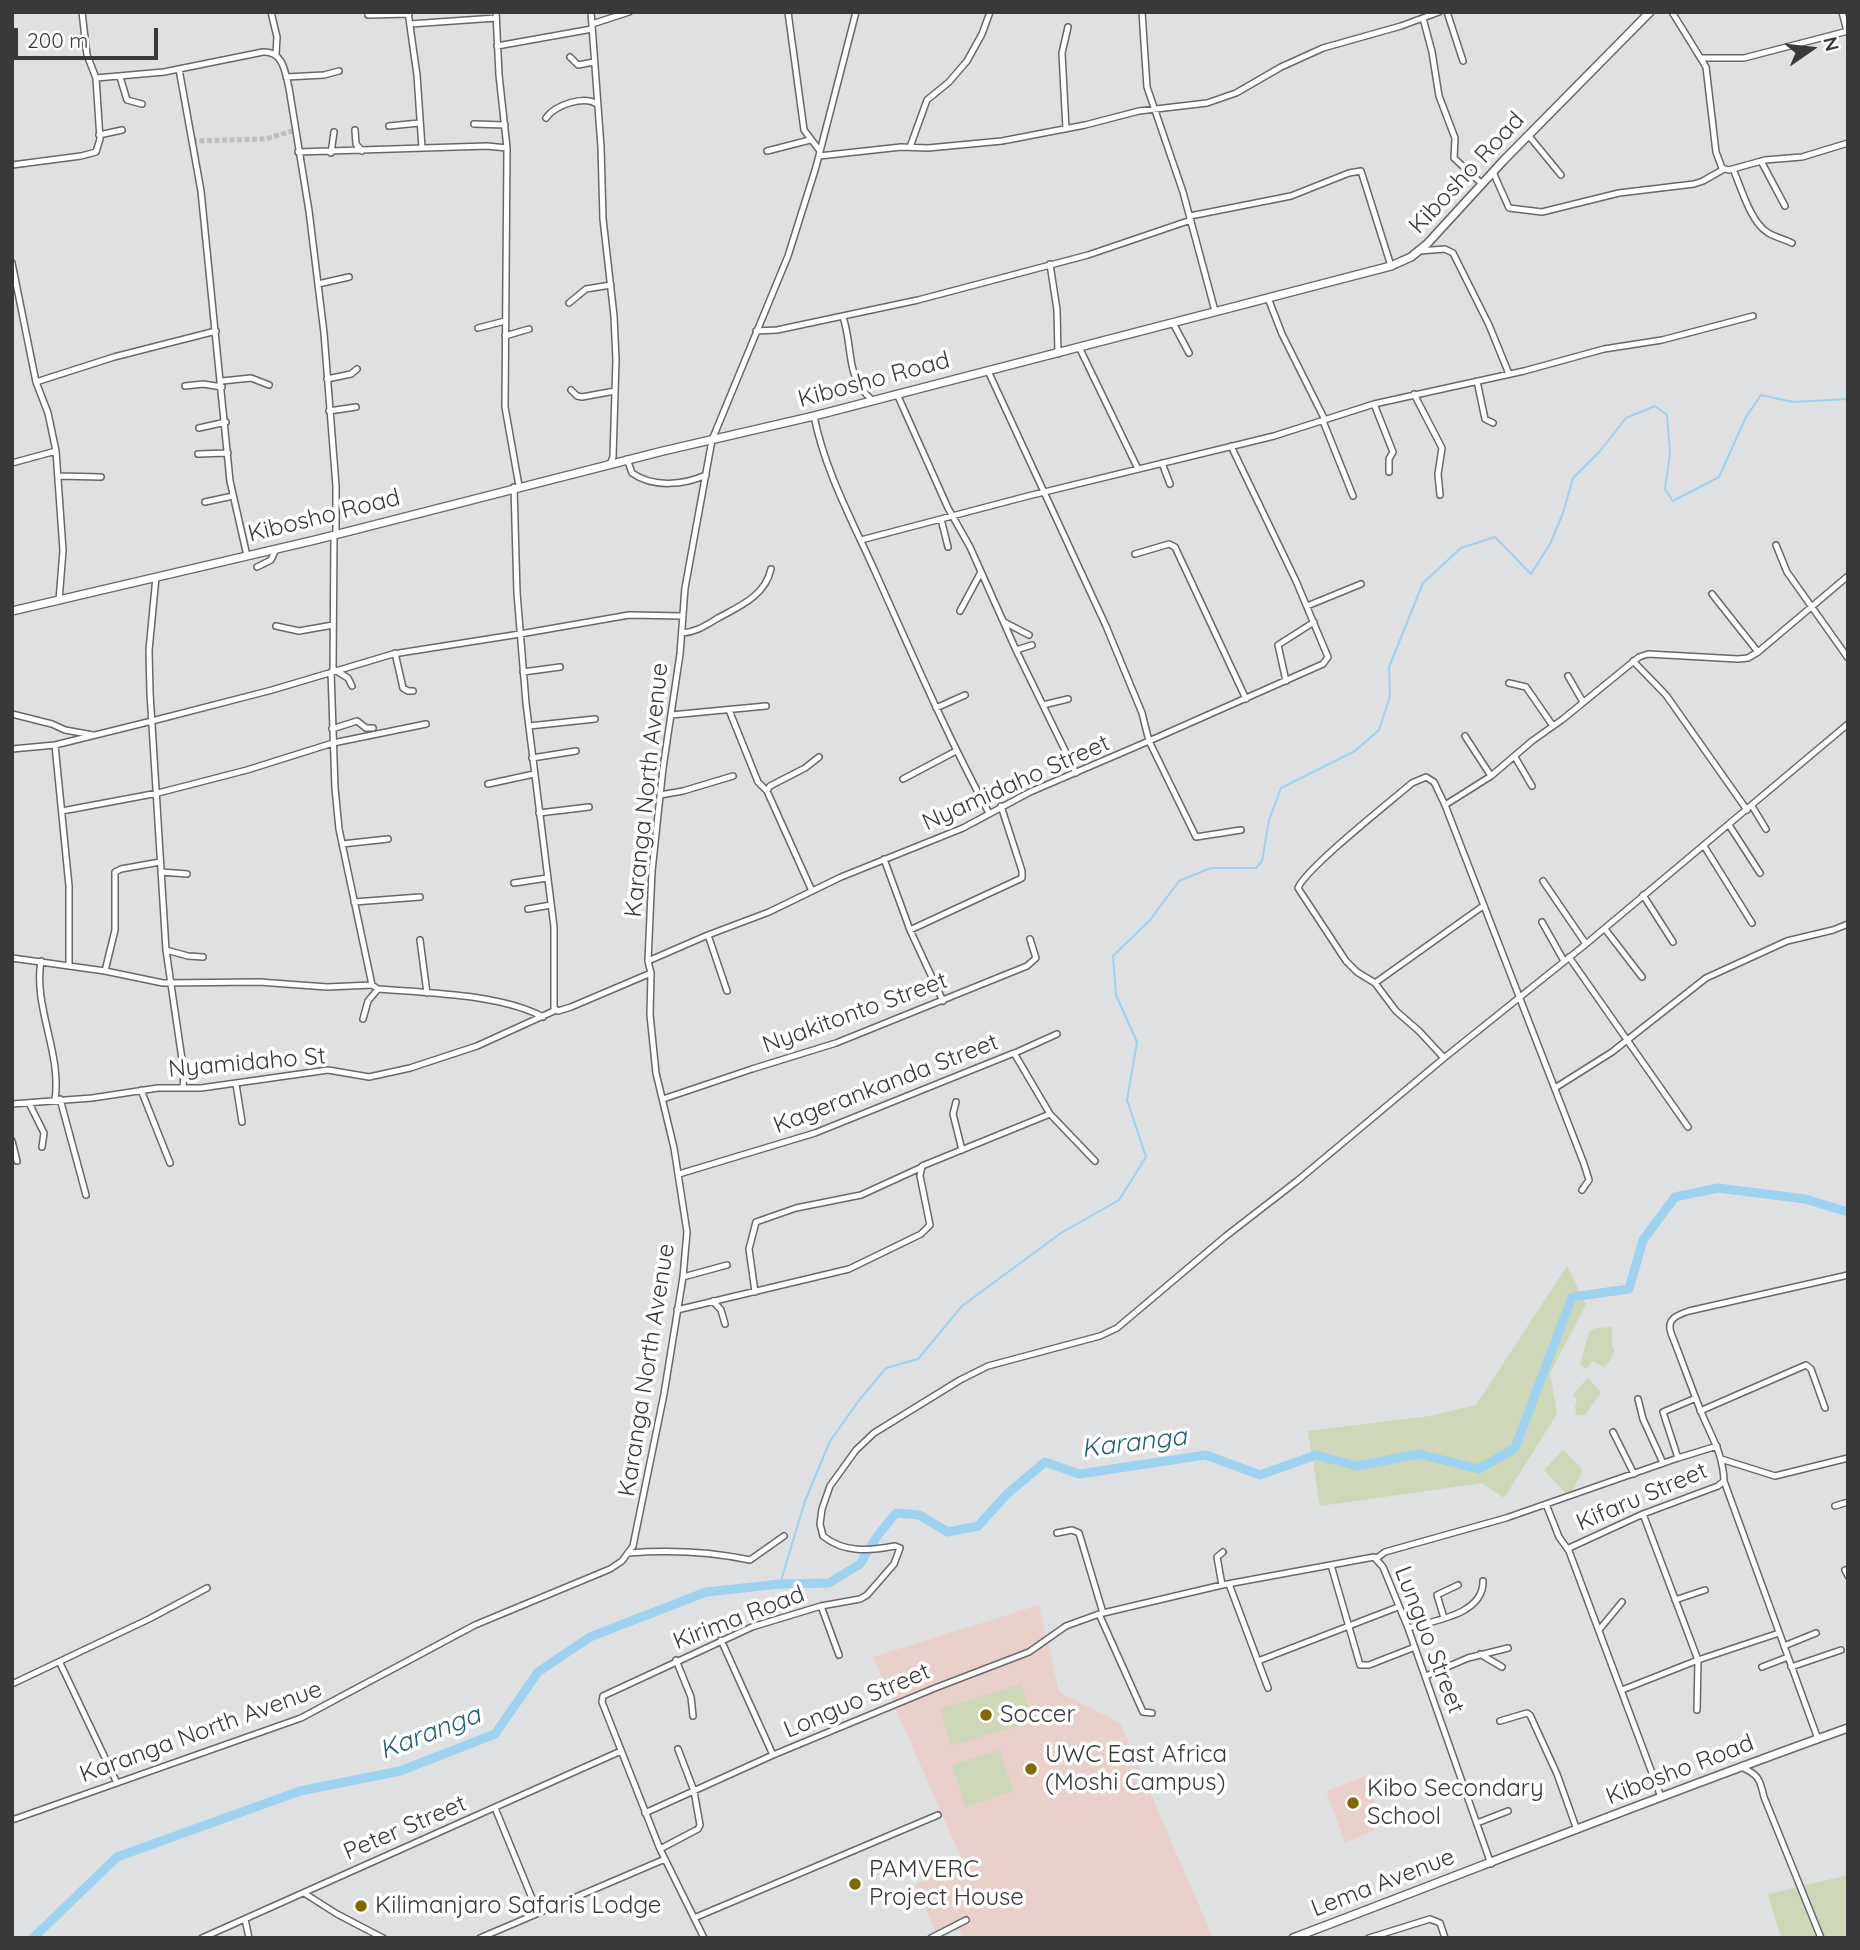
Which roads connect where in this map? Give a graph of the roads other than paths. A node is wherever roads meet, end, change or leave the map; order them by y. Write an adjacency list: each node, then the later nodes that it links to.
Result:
1 (82, 12): 34 (street)
2 (271, 12): 25 (street)
3 (591, 12): 21 (street)
4 (629, 12): 21 (street)
5 (788, 12): 49 (street)
6 (856, 12): 58 (street, Karanga North Avenue)
7 (990, 12): 51 (street)
8 (1142, 12): 37 (street)
9 (1411, 12): 19 (street)
10 (1439, 12): 18 (street)
11 (1447, 12): 28 (street)
12 (1650, 12): 48 (street, Kibosho Road)
13 (1672, 12): 27 (street)
14 (1842, 12): 23 (street)
15 (408, 13): 16 (street); 20 (street)
16 (368, 15)
17 (496, 15): 20 (street); 24 (street)
18 (1423, 18): 19 (street); 65 (street)
19 (1413, 22): 37 (street)
20 (410, 23): 39 (street)
21 (592, 26): 24 (street); 29 (street)
22 (1068, 27): 43 (street)
23 (1847, 31): 27 (street)
24 (498, 46): 41 (street)
25 (276, 54): 30 (street); 33 (street)
26 (570, 57): 29 (street)
27 (1702, 58): 61 (street)
28 (1463, 61)
29 (594, 62): 36 (street)
30 (179, 69): 32 (street); 85 (street)
31 (339, 71): 33 (street)
32 (120, 77): 34 (street); 35 (street)
33 (286, 77): 56 (street)
34 (96, 78): 47 (street)
35 (142, 104)
36 (597, 104): 38 (street); 75 (street)
37 (1153, 108): 43 (street); 67 (street)
38 (546, 118)
39 (419, 123): 42 (street); 52 (street)
40 (474, 124): 41 (street)
41 (505, 125): 53 (street)
42 (389, 126)
43 (1066, 129): 51 (street)
44 (122, 130): 47 (street)
45 (355, 130): 54 (street)
46 (334, 132): 57 (street)
47 (99, 135): 60 (street)
48 (1529, 136): 63 (street, Kibosho Road); 64 (street)
49 (810, 141): 55 (street); 58 (street)
50 (1848, 143): 59 (street)
51 (910, 147): 58 (street)
52 (422, 148): 53 (street); 54 (street)
53 (508, 148): 81 (street)
54 (362, 151): 57 (street)
55 (767, 151)
56 (298, 152): 57 (street); 74 (street)
57 (331, 153)
58 (819, 153): 86 (street, Karanga North Avenue)
59 (1761, 161): 62 (street); 66 (street)
60 (12, 165)
61 (1724, 169): 62 (street); 63 (street)
62 (1733, 169): 68 (street)
63 (1493, 172): 65 (street, Kibosho Road)
64 (1561, 175)
65 (1482, 184): 69 (street, Kibosho Road)
66 (1785, 206)
67 (1190, 218): 71 (street); 72 (street); 78 (street)
68 (1792, 243)
69 (1419, 251): 72 (street, Kibosho Road); 93 (street)
70 (12, 263): 95 (street)
71 (1050, 264): 80 (street); 90 (street)
72 (1391, 265): 76 (street, Kibosho Road)
73 (349, 277): 74 (street)
74 (318, 284): 94 (street)
75 (611, 285): 77 (street); 101 (street)
76 (1268, 298): 78 (street, Kibosho Road); 109 (street)
77 (569, 303)
78 (1215, 311): 82 (street, Kibosho Road)
79 (1753, 316): 93 (street)
80 (843, 317): 86 (street); 104 (street)
81 (505, 321): 83 (street); 87 (street)
82 (1173, 323): 88 (street, Kibosho Road); 89 (street)
83 (478, 328)
84 (529, 329): 87 (street)
85 (216, 331): 95 (street); 97 (street)
86 (756, 331): 113 (street, Karanga North Avenue)
87 (505, 336): 128 (street)
88 (1079, 347): 90 (street, Kibosho Road); 122 (street)
89 (1189, 353)
90 (1058, 354): 92 (street, Kibosho Road)
91 (357, 369): 94 (street)
92 (988, 371): 102 (street, Kibosho Road); 129 (street)
93 (1509, 374): 96 (street)
94 (327, 379): 107 (street)
95 (36, 382): 115 (street)
96 (1477, 382): 103 (street); 111 (street)
97 (222, 384): 98 (street); 99 (street); 110 (street)
98 (269, 385)
99 (185, 386)
100 (571, 390): 101 (street)
101 (615, 391): 121 (street)
102 (897, 394): 104 (street, Kibosho Road); 134 (street)
103 (1414, 394): 105 (street); 130 (street)
104 (873, 401): 108 (street, Kibosho Road)
105 (1374, 404): 109 (street); 123 (street)
106 (356, 407): 107 (street)
107 (329, 411): 136 (street)
108 (814, 416): 113 (street, Kibosho Road); 137 (street)
109 (1324, 420): 114 (street); 132 (street)
110 (226, 422): 112 (street); 116 (street)
111 (1493, 423)
112 (199, 428)
113 (712, 440): 118 (street, Kibosho Road); 124 (street, Karanga North Avenue)
114 (1231, 446): 120 (street); 151 (street)
115 (56, 451): 119 (street); 125 (street)
116 (228, 453): 117 (street); 131 (street)
117 (198, 454)
118 (627, 459): 121 (street, Kibosho Road); 124 (street)
119 (12, 463)
120 (1162, 463): 122 (street); 127 (street)
121 (610, 464): 128 (street, Kibosho Road)
122 (1138, 468): 129 (street)
123 (1390, 472)
124 (706, 475): 155 (street, Karanga North Avenue)
125 (58, 476): 126 (street); 150 (street)
126 (101, 477)
127 (1170, 484)
128 (517, 487): 136 (street, Kibosho Road); 161 (street)
129 (1044, 492): 134 (street); 197 (street)
130 (1440, 495)
131 (233, 496): 133 (street); 142 (street)
132 (1353, 496)
133 (205, 502)
134 (953, 516): 135 (street); 145 (street)
135 (941, 519): 137 (street); 139 (street)
136 (335, 535): 140 (street, Kibosho Road); 158 (street)
137 (861, 540): 183 (street)
138 (1776, 545): 152 (street)
139 (948, 547)
140 (276, 549): 142 (street, Kibosho Road); 143 (street)
141 (1135, 554): 179 (street)
142 (247, 556): 147 (street, Kibosho Road)
143 (257, 567)
144 (771, 569): 160 (street)
145 (981, 572): 154 (street); 156 (street)
146 (1848, 576): 152 (street)
147 (156, 578): 150 (street, Kibosho Road); 188 (street)
148 (1361, 584): 151 (street)
149 (1712, 594): 165 (street)
150 (59, 601): 153 (street, Kibosho Road)
151 (1307, 606): 157 (street)
152 (1811, 607): 165 (street); 167 (street)
153 (12, 611)
154 (960, 611)
155 (683, 616): 160 (street, Karanga North Avenue); 161 (street)
156 (1004, 622): 162 (street); 164 (street)
157 (1314, 622): 173 (street); 173 (street, Nyamidaho Street)
158 (333, 625): 159 (street); 170 (street)
159 (276, 626)
160 (682, 633): 186 (street, Karanga North Avenue)
161 (520, 635): 166 (street); 171 (street)
162 (1029, 635)
163 (1032, 645): 164 (street)
164 (1016, 650): 181 (street)
165 (1758, 652): 168 (street)
166 (395, 653): 170 (street); 176 (street)
167 (1848, 658)
168 (1633, 661): 180 (street); 219 (street)
169 (560, 667): 171 (street)
170 (333, 671): 175 (street); 188 (street); 194 (street)
171 (523, 672): 191 (street)
172 (1568, 676): 180 (street)
173 (1286, 681): 179 (street, Nyamidaho Street)
174 (1509, 682): 192 (street)
175 (352, 686)
176 (414, 691)
177 (965, 695): 183 (street)
178 (1068, 699): 181 (street)
179 (1247, 699): 197 (street, Nyamidaho Street)
180 (1583, 702): 192 (street)
181 (1043, 705): 206 (street)
182 (766, 706): 184 (street)
183 (936, 708): 202 (street)
184 (729, 710): 186 (street); 213 (street)
185 (12, 714): 195 (street)
186 (671, 715): 215 (street, Karanga North Avenue)
187 (595, 719): 191 (street)
188 (152, 721): 195 (street); 214 (street)
189 (426, 724): 198 (street)
190 (1848, 724): 219 (street)
191 (529, 726): 205 (street)
192 (1553, 726): 204 (street)
193 (373, 728): 194 (street)
194 (332, 729): 198 (street)
195 (93, 735): 199 (street)
196 (1465, 736): 209 (street)
197 (1149, 741): 206 (street, Nyamidaho Street); 225 (street)
198 (333, 743): 214 (street); 227 (street)
199 (55, 745): 200 (street); 220 (street)
200 (12, 749)
201 (576, 751): 205 (street)
202 (956, 751): 210 (street); 222 (street)
203 (819, 757): 213 (street)
204 (1515, 757): 209 (street); 212 (street)
205 (532, 758): 207 (street)
206 (1076, 773): 217 (street, Nyamidaho Street)
207 (534, 774): 211 (street); 221 (street)
208 (733, 776): 215 (street)
209 (1491, 776): 216 (street)
210 (903, 779)
211 (488, 784)
212 (1532, 786)
213 (767, 791): 237 (street)
214 (158, 793): 220 (street); 230 (street)
215 (660, 795): 259 (street, Karanga North Avenue)
216 (1445, 805): 242 (street); 265 (street)
217 (1001, 806): 222 (street, Nyamidaho Street); 248 (street)
218 (589, 807): 221 (street)
219 (1749, 808): 223 (street); 224 (street)
220 (62, 811): 260 (street)
221 (539, 813): 234 (street)
222 (989, 813): 229 (street, Nyamidaho Street)
223 (1729, 825): 228 (street); 232 (street)
224 (1766, 829)
225 (1241, 830)
226 (388, 839): 227 (street)
227 (342, 844): 240 (street)
228 (1704, 846): 238 (street); 245 (street)
229 (884, 859): 237 (street, Nyamidaho Street); 248 (street)
230 (160, 862): 231 (street); 261 (street)
231 (160, 872): 233 (street); 254 (street)
232 (1760, 873)
233 (187, 874)
234 (547, 878): 236 (street); 241 (street)
235 (1543, 881): 253 (street)
236 (514, 883)
237 (812, 891): 249 (street, Nyamidaho Street)
238 (1643, 895): 247 (street); 252 (street)
239 (420, 897): 240 (street)
240 (355, 902): 266 (street)
241 (551, 905): 243 (street); 272 (street)
242 (1483, 906): 265 (street); 270 (street)
243 (527, 909)
244 (1542, 922): 257 (street)
245 (1752, 923)
246 (1848, 924): 276 (street)
247 (1605, 929): 253 (street); 263 (street)
248 (910, 930): 271 (street)
249 (708, 935): 259 (street, Nyamidaho Street); 268 (street)
250 (1030, 939): 271 (street, Nyakitonto Street)
251 (420, 940): 269 (street)
252 (1673, 942)
253 (1586, 944): 257 (street)
254 (166, 950): 255 (street); 264 (street)
255 (203, 957)
256 (12, 958): 258 (street)
257 (1566, 959): 270 (street); 276 (street)
258 (41, 961): 260 (street); 284 (street)
259 (648, 961): 262 (street, Karanga North Avenue)
260 (69, 966): 261 (street)
261 (105, 971): 264 (street)
262 (651, 972): 272 (street, Nyamidaho St); 283 (street, Karanga North Avenue)
263 (1642, 977)
264 (172, 982): 266 (street); 280 (street)
265 (1375, 983): 278 (street)
266 (372, 985): 267 (street)
267 (378, 989): 269 (street); 274 (street)
268 (727, 991)
269 (427, 993): 273 (street)
270 (1518, 997): 278 (street); 281 (street)
271 (943, 1001): 283 (street, Nyakitonto Street)
272 (556, 1010): 273 (street, Nyamidaho St)
273 (543, 1017): 279 (street, Nyamidaho St)
274 (363, 1019)
275 (1057, 1034): 277 (street)
276 (1628, 1040): 281 (street); 290 (street)
277 (1016, 1053): 288 (street, Kagerankanda Street); 298 (street, Kagerankanda Street)
278 (1444, 1058): 338 (street, Kirima Road)
279 (236, 1084): 280 (street, Nyamidaho St); 289 (street)
280 (183, 1088): 282 (street, Nyamidaho St)
281 (1555, 1088): 299 (street)
282 (141, 1090): 284 (street, Nyamidaho St); 296 (street)
283 (663, 1099): 298 (street, Karanga North Avenue)
284 (58, 1100): 286 (street, Nyamidaho St); 300 (street)
285 (956, 1102): 293 (street)
286 (29, 1103): 287 (street, Nyamidaho St); 292 (street)
287 (12, 1104)
288 (1050, 1114): 293 (street); 295 (street, Kagerankanda Street)
289 (242, 1122)
290 (1688, 1127)
291 (12, 1141): 294 (street)
292 (43, 1147)
293 (962, 1150): 297 (street)
294 (17, 1161)
295 (1095, 1161)
296 (170, 1163)
297 (920, 1168): 304 (street); 304 (street)
298 (679, 1174): 303 (street, Karanga North Avenue)
299 (1582, 1190)
300 (86, 1195)
301 (727, 1265): 303 (street)
302 (1848, 1275): 308 (street, Kifaru Street)
303 (683, 1277): 306 (street, Karanga North Avenue)
304 (755, 1292): 305 (street)
305 (713, 1301): 306 (street); 307 (street)
306 (677, 1310): 328 (street, Karanga North Avenue)
307 (725, 1324)
308 (1696, 1398): 311 (street, Kifaru Street); 314 (street)
309 (1638, 1399): 317 (street)
310 (1825, 1408): 311 (street)
311 (1700, 1411): 313 (street, Kifaru Street)
312 (1613, 1432): 318 (street)
313 (1717, 1447): 314 (street); 315 (street, Kifaru Street)
314 (1678, 1458): 317 (street)
315 (1721, 1458): 316 (street); 319 (street, Kifaru Street)
316 (1848, 1458)
317 (1663, 1464): 318 (street)
318 (1634, 1474): 321 (street)
319 (1724, 1481): 323 (street, Kifaru Street); 346 (street)
320 (1848, 1502): 322 (street)
321 (1546, 1504): 326 (street); 329 (street)
322 (1835, 1506)
323 (1643, 1514): 326 (street, Kifaru Street); 336 (street)
324 (1057, 1533): 340 (street)
325 (784, 1536): 328 (street)
326 (1569, 1551): 345 (street, Kifaru Street)
327 (1223, 1552): 332 (street)
328 (629, 1553): 377 (street, Karanga North Avenue)
329 (1377, 1558): 330 (street, Lunguo Street); 339 (street, Lunguo Street)
330 (1331, 1564): 332 (street, Lunguo Street); 343 (street)
331 (1483, 1581): 341 (street)
332 (1226, 1585): 340 (street, Lunguo Street); 358 (street)
333 (1458, 1585): 341 (street)
334 (207, 1588): 359 (street)
335 (1704, 1590): 336 (street)
336 (1675, 1600): 357 (street)
337 (1622, 1602): 345 (street)
338 (821, 1606): 348 (street, Kirima Road); 354 (street)
339 (1398, 1607): 343 (street); 344 (street, Lunguo Street)
340 (1101, 1614): 342 (street, Lunguo Street); 368 (street)
341 (1444, 1618): 344 (street)
342 (1082, 1620): 375 (street, Longuo Street)
343 (1350, 1625): 350 (street); 358 (street)
344 (1408, 1628): 350 (street, Lunguo Street)
345 (1599, 1630): 366 (street, Kifaru Street)
346 (1779, 1633): 349 (street); 357 (street)
347 (1816, 1633): 349 (street)
348 (722, 1640): 356 (street, Kirima Road); 375 (street)
349 (1784, 1646): 355 (street)
350 (1415, 1647): 363 (street, Lunguo Street)
351 (1508, 1648): 353 (street)
352 (1841, 1650): 362 (street)
353 (1480, 1654): 360 (street); 363 (street)
354 (839, 1656)
355 (1788, 1657): 361 (street); 362 (street)
356 (676, 1660): 369 (street); 374 (street, Kirima Road)
357 (1698, 1660): 366 (street); 367 (street)
358 (1258, 1661): 365 (street)
359 (60, 1663): 364 (street); 377 (street)
360 (1502, 1667)
361 (1762, 1667)
362 (1791, 1667): 372 (street)
363 (1426, 1676): 385 (street, Lunguo Street)
364 (12, 1685)
365 (1268, 1688)
366 (1622, 1689): 379 (street, Kifaru Street)
367 (1697, 1710)
368 (1152, 1713)
369 (693, 1716)
370 (1500, 1721): 386 (street)
371 (1848, 1728): 372 (street, Kibosho Road)
372 (1818, 1738): 376 (street, Kibosho Road)
373 (678, 1749): 378 (street)
374 (621, 1751): 380 (street, Peter Street); 382 (street)
375 (773, 1755): 378 (street, Longuo Street)
376 (1741, 1767): 379 (street, Kibosho Road); 405 (street)
377 (117, 1783): 384 (street, Karanga North Avenue)
378 (694, 1791): 382 (street, Longuo Street); 387 (street)
379 (1661, 1797): 386 (street, Kibosho Road)
380 (495, 1808): 391 (street, Peter Street); 392 (street)
381 (1508, 1811): 385 (street)
382 (645, 1813): 387 (street)
383 (938, 1815): 393 (street)
384 (12, 1820)
385 (1477, 1823): 390 (street, Lunguo Street)
386 (1577, 1830): 388 (street, Kibosho Road)
387 (660, 1849): 389 (street)
388 (1525, 1849): 390 (street, Lema Avenue)
389 (665, 1859): 392 (street); 393 (street)
390 (1491, 1864): 403 (street, Lema Avenue)
391 (304, 1892): 394 (street, Peter Street); 399 (street)
392 (538, 1913): 400 (street)
393 (694, 1918): 401 (street)
394 (245, 1919): 397 (street, Peter Street); 398 (street)
395 (966, 1920): 402 (street)
396 (1372, 1937): 404 (street)
397 (202, 1938)
398 (249, 1938)
399 (383, 1938)
400 (480, 1938)
401 (704, 1938)
402 (931, 1938)
403 (1293, 1938)
404 (1446, 1938)
405 (1821, 1938)

